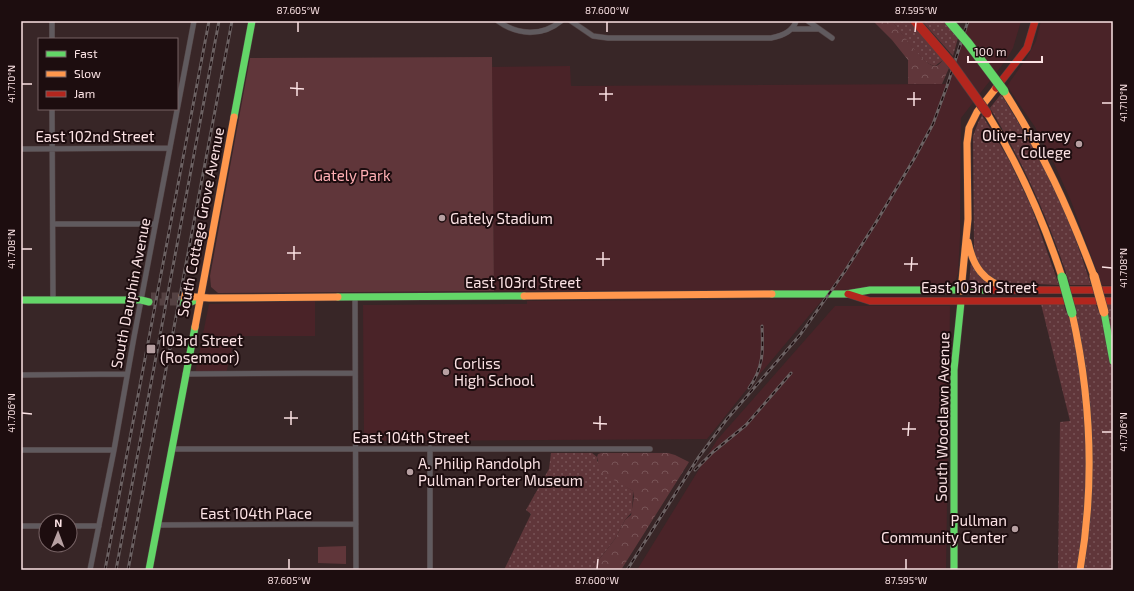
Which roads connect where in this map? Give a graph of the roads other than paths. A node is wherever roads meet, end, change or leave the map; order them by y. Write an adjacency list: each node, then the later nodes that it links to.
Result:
1 (52, 21): 14 (street)
2 (194, 21): 17 (street, South Dauphin Avenue)
3 (252, 21): 32 (main road, South Cottage Grove Avenue)
4 (498, 21): 5 (street)
5 (561, 21)
6 (571, 21): 12 (street)
7 (796, 21): 12 (street)
8 (808, 21): 13 (street)
9 (916, 21): 61 (main road, bridge)
10 (949, 21): 39 (main road, bridge)
11 (1035, 21): 26 (main road, South Woodlawn Avenue)
12 (791, 29): 13 (street)
13 (818, 29): 15 (street)
14 (52, 38)
15 (832, 38)
16 (178, 73): 17 (street)
17 (184, 73): 18 (street, South Dauphin Avenue)
18 (178, 105)
19 (52, 110): 21 (street)
20 (177, 110): 22 (street, South Dauphin Avenue)
21 (52, 148): 22 (street, East 102nd Street); 23 (street, East 102nd Street); 24 (street)
22 (170, 148): 25 (street, South Dauphin Avenue)
23 (21, 149)
24 (53, 224): 25 (street); 36 (street)
25 (155, 224): 33 (street, South Dauphin Avenue)
26 (967, 236): 28 (main road, South Woodlawn Avenue); 29 (main road)
27 (1113, 290): 29 (main road, East 103rd Street)
28 (961, 291): 29 (main road, East 103rd Street); 30 (main road, East 103rd Street); 38 (street, South Woodlawn Avenue)
29 (1032, 291)
30 (846, 294): 31 (main road, East 103rd Street); 38 (main road, East 103rd Street)
31 (355, 297): 32 (main road, East 103rd Street); 40 (street)
32 (200, 298): 34 (main road, East 103rd Street); 42 (main road, South Cottage Grove Avenue)
33 (147, 299): 36 (main road); 41 (street, South Dauphin Avenue)
34 (182, 299)
35 (21, 300): 36 (main road)
36 (53, 300)
37 (1113, 301): 38 (main road, East 103rd Street)
38 (961, 302): 60 (main road, South Woodlawn Avenue)
39 (1113, 361)
40 (355, 373): 42 (street); 44 (street)
41 (127, 374): 43 (street); 49 (street, South Dauphin Avenue)
42 (185, 374): 46 (main road, South Cottage Grove Avenue)
43 (21, 375)
44 (355, 448): 45 (street, East 104th Street); 46 (street, East 104th Street); 50 (street)
45 (430, 448): 47 (street, East 104th Street); 59 (street)
46 (171, 449): 51 (main road, South Cottage Grove Avenue)
47 (650, 449)
48 (21, 450): 49 (street)
49 (114, 450): 55 (street, South Dauphin Avenue)
50 (356, 524): 51 (street, East 104th Place); 58 (street)
51 (157, 525): 57 (main road, South Cottage Grove Avenue)
52 (21, 526): 53 (street)
53 (38, 526)
54 (78, 526): 55 (street)
55 (99, 526): 56 (street, South Dauphin Avenue)
56 (90, 570)
57 (149, 570)
58 (356, 570)
59 (430, 570)
60 (954, 570)
61 (1080, 570)

